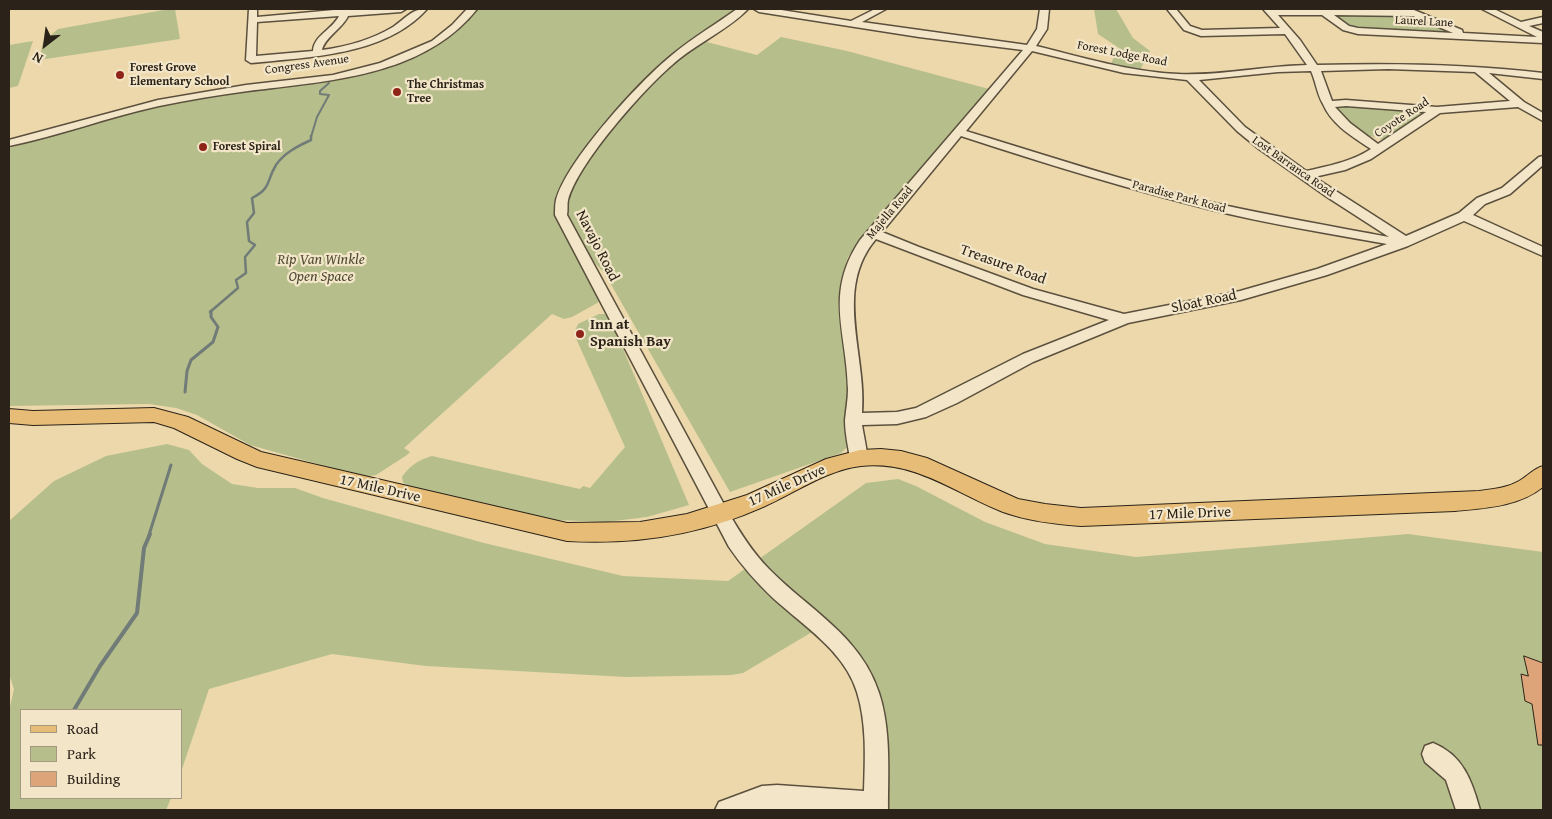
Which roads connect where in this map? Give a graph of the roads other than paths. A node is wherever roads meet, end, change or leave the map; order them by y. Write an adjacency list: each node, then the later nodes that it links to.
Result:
1 (253, 9): 16 (street)
2 (401, 9): 14 (street)
3 (422, 9): 25 (street)
4 (463, 9): 30 (street, Congress Avenue)
5 (472, 9): 30 (street, Congress Avenue)
6 (743, 9): 51 (street, Navajo Road)
7 (759, 9): 18 (street, Forest Lodge Road)
8 (882, 9): 18 (street)
9 (1045, 9): 24 (street, Majella Road)
10 (1171, 9): 20 (street)
11 (1487, 9): 19 (street)
12 (1269, 10): 15 (street); 20 (street)
13 (1410, 11): 15 (street); 21 (street)
14 (345, 12): 16 (street); 25 (street)
15 (1325, 13): 21 (street, Laurel Lane)
16 (252, 20): 25 (street)
17 (1543, 20): 19 (street)
18 (851, 24): 24 (street, Forest Lodge Road)
19 (1519, 25): 22 (street)
20 (1286, 31): 26 (street)
21 (1468, 36): 23 (street, Laurel Lane)
22 (1543, 36)
23 (1543, 40)
24 (1030, 48): 29 (street, Forest Lodge Road); 35 (street, Majella Road)
25 (318, 54)
26 (1314, 68): 27 (street, Forest Lodge Road); 29 (street, Forest Lodge Road); 31 (street)
27 (1478, 69): 28 (street, Forest Lodge Road); 32 (street)
28 (1543, 76)
29 (1191, 78): 39 (street, Lost Barranca Road)
30 (158, 103): 36 (street, Congress Avenue)
31 (1328, 104): 33 (street); 37 (street)
32 (1520, 104): 33 (street, Coyote Road); 34 (street)
33 (1437, 110): 37 (street, Coyote Road)
34 (1543, 118)
35 (959, 132): 41 (street, Majella Road); 42 (street, Paradise Park Road)
36 (9, 143)
37 (1379, 150): 39 (street, Coyote Road)
38 (1543, 159): 40 (street, Sloat Road)
39 (1304, 175): 42 (street, Lost Barranca Road)
40 (1464, 216): 42 (street, Sloat Road); 43 (street)
41 (874, 233): 44 (street, Treasure Road); 47 (street, Majella Road)
42 (1405, 242): 44 (street, Sloat Road)
43 (1543, 252)
44 (1124, 319): 47 (street, Sloat Road)
45 (9, 416): 46 (main road, 17 Mile Drive)
46 (33, 418): 48 (main road, 17 Mile Drive); 51 (main road, 17 Mile Drive)
47 (854, 419): 49 (street, Majella Road)
48 (9, 424)
49 (859, 458): 50 (main road, 17 Mile Drive); 51 (main road, 17 Mile Drive)
50 (1543, 474)
51 (721, 515): 53 (street, Navajo Road)
52 (1433, 754): 55 (street)
53 (876, 807): 54 (street)
54 (726, 810)
55 (1468, 810)

